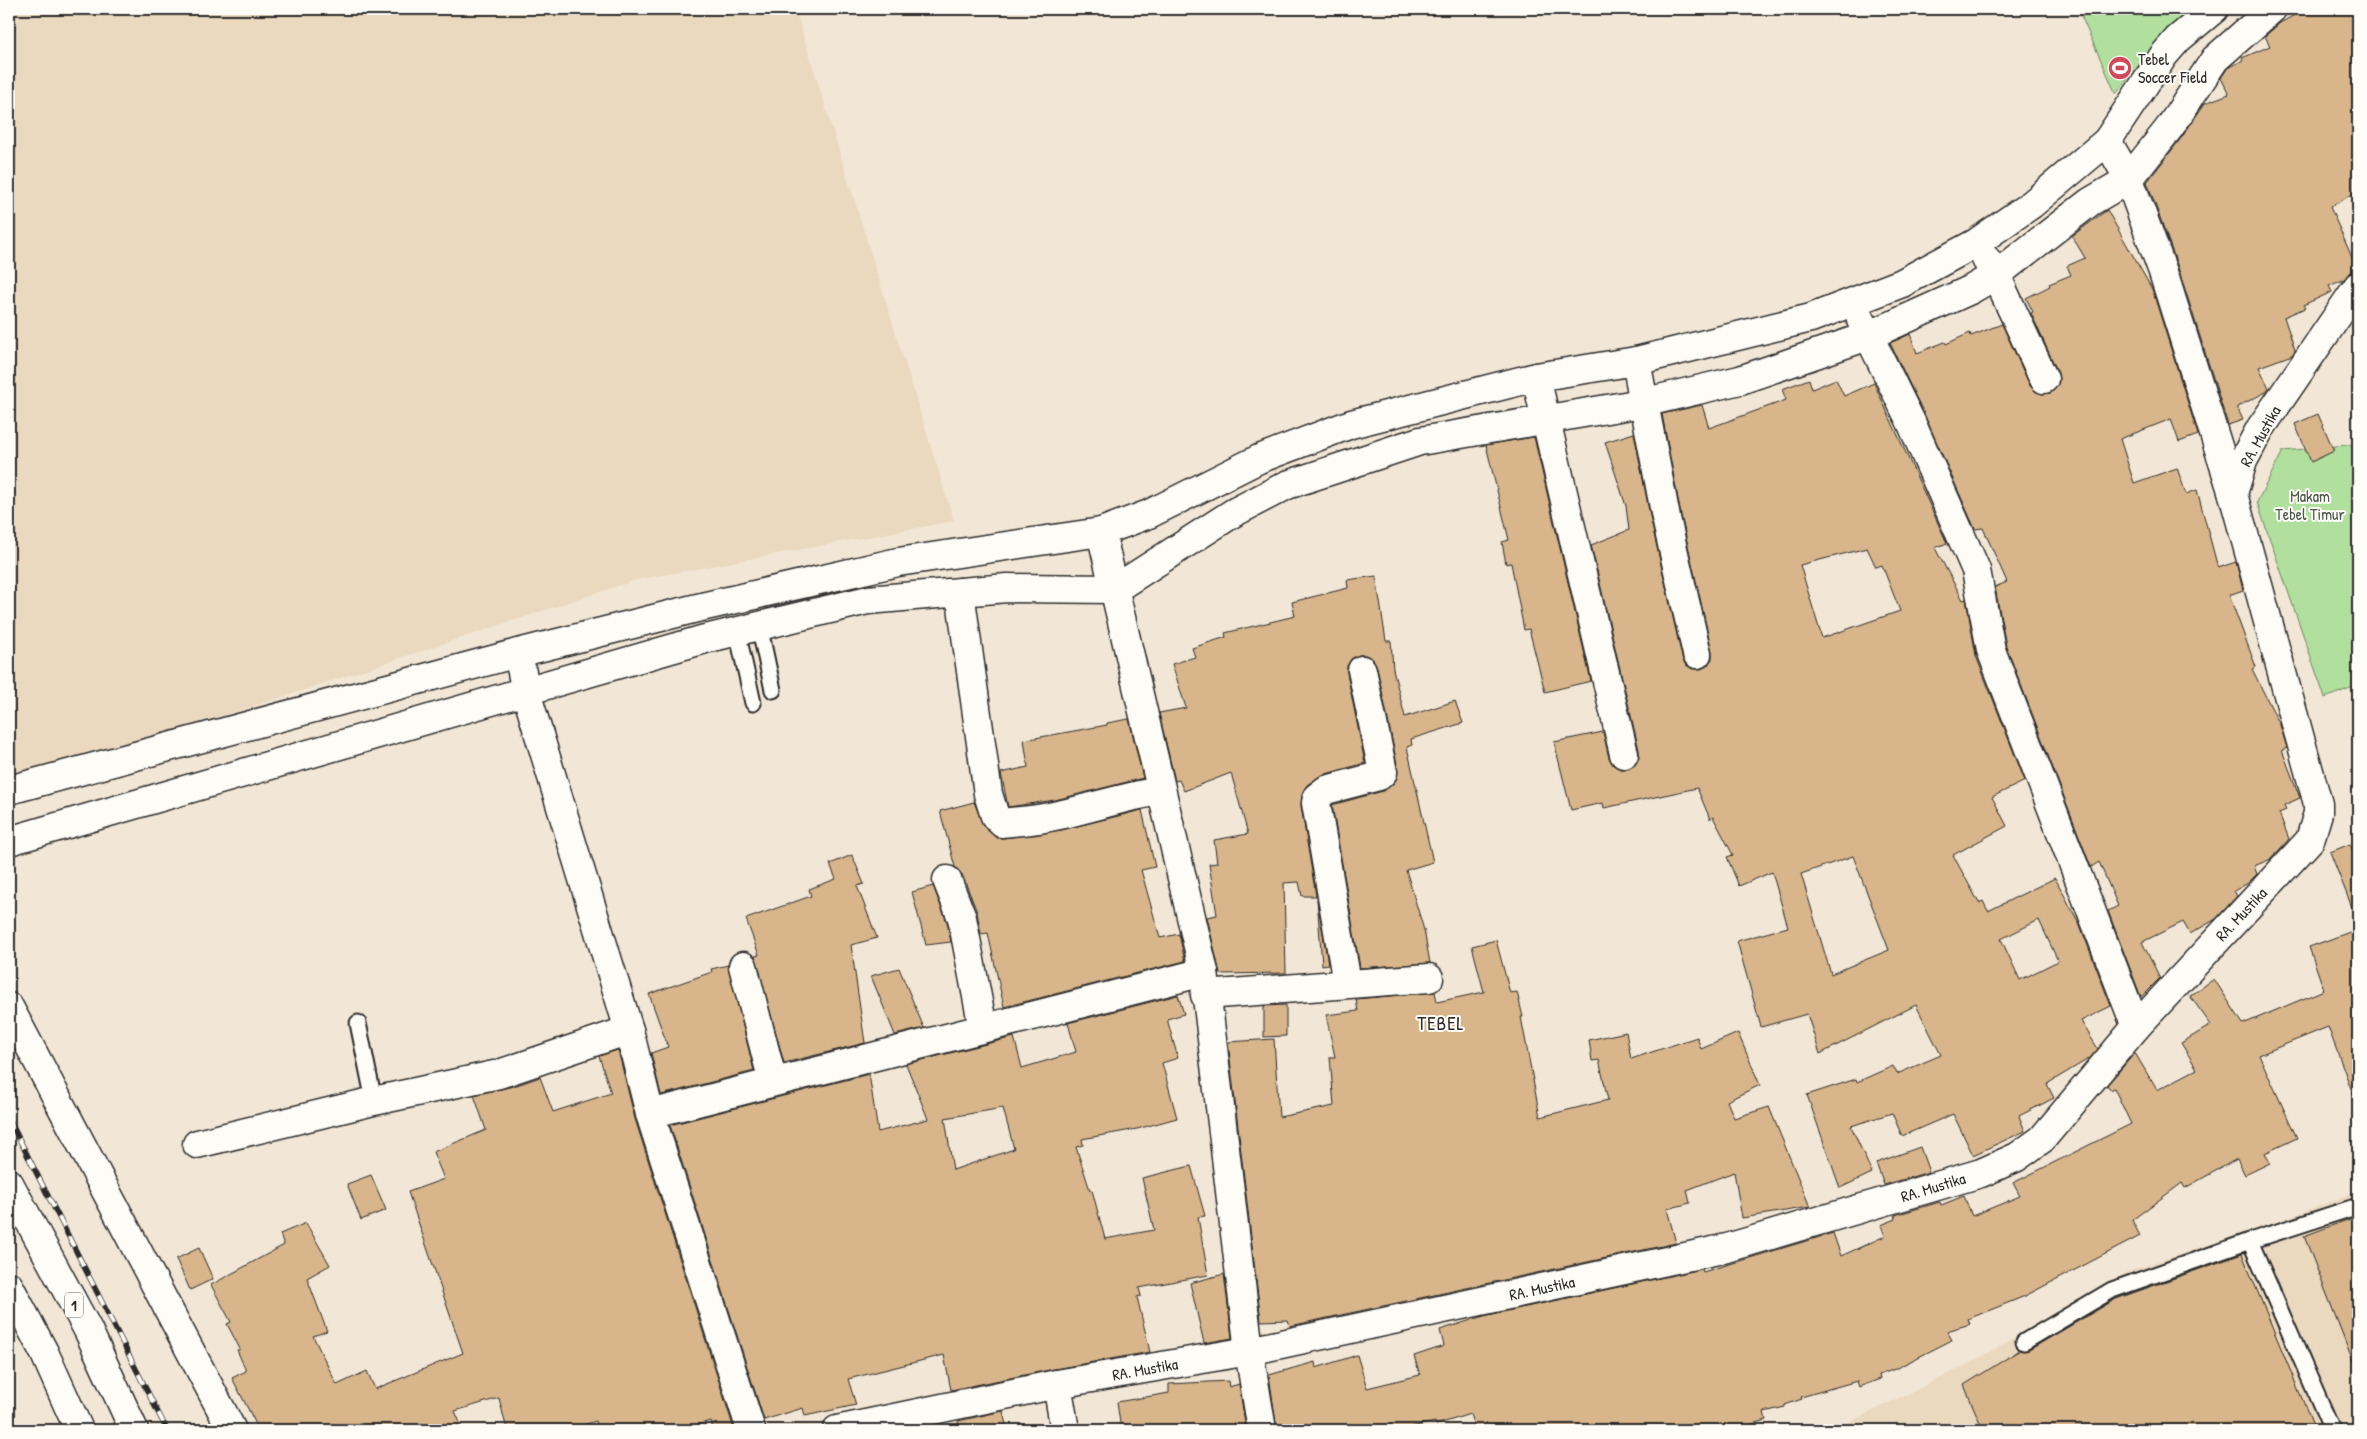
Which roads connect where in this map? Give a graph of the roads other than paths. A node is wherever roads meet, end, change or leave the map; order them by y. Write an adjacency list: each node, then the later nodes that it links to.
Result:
1 (2214, 9): 3 (main road)
2 (2272, 9): 3 (main road)
3 (2119, 162): 4 (main road); 4 (main road); 11 (main road)
4 (1986, 259): 6 (main road); 6 (main road); 8 (main road)
5 (2358, 286): 11 (main road, RA. Mustika)
6 (1860, 318): 7 (main road); 10 (main road); 32 (main road)
7 (1637, 365): 9 (main road); 10 (main road)
8 (2044, 379)
9 (1541, 397): 10 (main road); 12 (main road); 13 (main road); 21 (main road)
10 (1642, 399): 16 (main road)
11 (2233, 494): 32 (main road, RA. Mustika)
12 (1103, 540): 13 (main road); 18 (main road)
13 (1114, 582): 14 (main road); 23 (main road)
14 (960, 592): 15 (main road); 23 (main road)
15 (748, 628): 18 (main road); 19 (lane); 20 (lane)
16 (1697, 654)
17 (1362, 670): 28 (main road)
18 (522, 671): 22 (main road); 24 (main road); 34 (main road)
19 (773, 690)
20 (752, 703)
21 (1624, 754)
22 (9, 790)
23 (1160, 791): 29 (main road)
24 (9, 841)
25 (947, 880): 33 (main road)
26 (743, 966): 35 (main road)
27 (1429, 978): 28 (main road)
28 (1347, 983): 29 (main road)
29 (1204, 984): 33 (main road); 44 (main road)
30 (9, 1007): 49 (main road)
31 (358, 1022): 36 (lane)
32 (2136, 1027): 44 (main road, RA. Mustika)
33 (983, 1028): 35 (main road)
34 (629, 1030): 36 (main road); 37 (main road)
35 (772, 1082): 37 (main road)
36 (374, 1100): 38 (main road)
37 (650, 1114): 50 (main road)
38 (197, 1144)
39 (9, 1183): 48 (main road, 1)
40 (2358, 1206): 41 (lane)
41 (2250, 1241): 43 (lane); 54 (lane)
42 (9, 1286): 47 (main road)
43 (2024, 1342)
44 (1248, 1351): 45 (main road, RA. Mustika); 53 (main road)
45 (1057, 1384): 46 (main road, RA. Mustika); 52 (main road)
46 (900, 1423): 51 (main road, RA. Mustika)
47 (80, 1430)
48 (134, 1430)
49 (232, 1430)
50 (751, 1430)
51 (837, 1430)
52 (1065, 1430)
53 (1262, 1430)
54 (2332, 1430)

